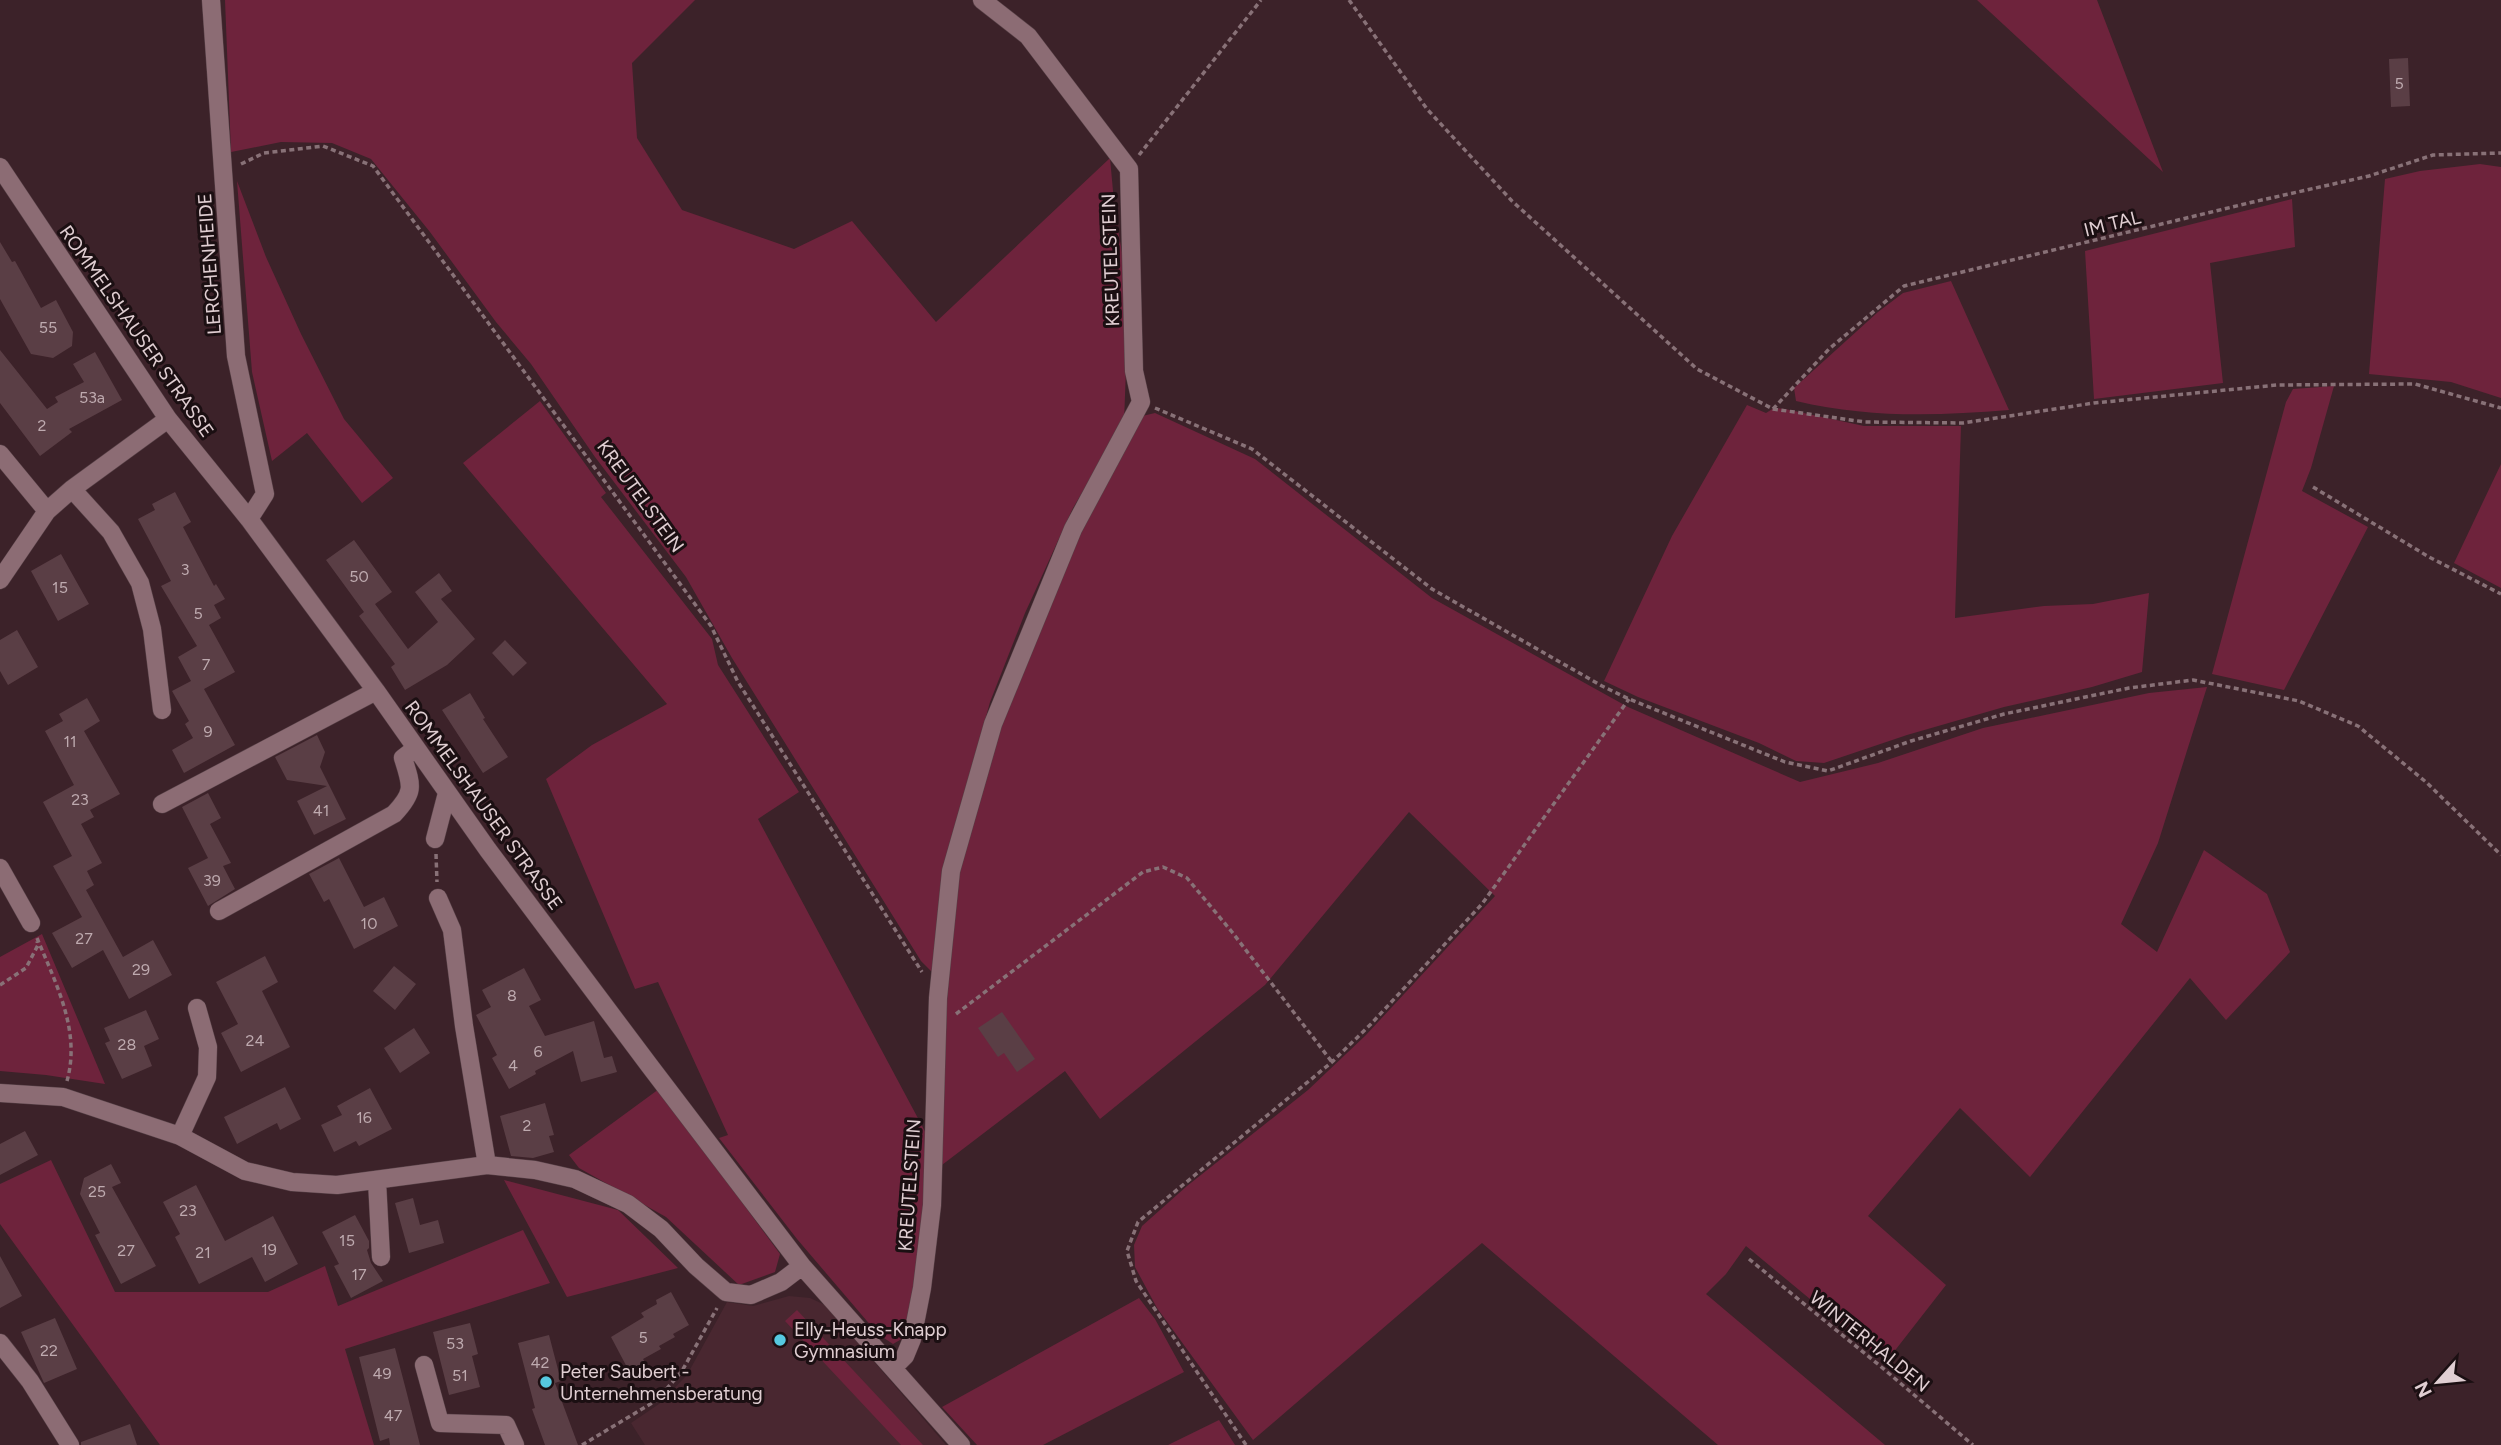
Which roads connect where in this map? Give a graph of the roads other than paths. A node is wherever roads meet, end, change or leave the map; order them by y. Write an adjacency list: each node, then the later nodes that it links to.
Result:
1 (211, 0): 8 (street, LERCHENHEIDE)
2 (982, 0): 29 (street, KREUTELSTEIN)
3 (0, 167): 4 (street, ROMMELSHAUSER STRASSE)
4 (167, 419): 6 (street); 8 (street, ROMMELSHAUSER STRASSE)
5 (0, 454): 7 (street)
6 (72, 489): 7 (street); 11 (street)
7 (47, 511): 9 (street)
8 (249, 519): 10 (street, ROMMELSHAUSER STRASSE)
9 (0, 580)
10 (376, 691): 12 (street, ROMMELSHAUSER STRASSE); 14 (street)
11 (162, 710)
12 (416, 748): 13 (street, ROMMELSHAUSER STRASSE); 18 (street)
13 (447, 793): 15 (street); 26 (street, ROMMELSHAUSER STRASSE)
14 (162, 804)
15 (435, 839)
16 (0, 868): 19 (street)
17 (438, 898): 23 (street)
18 (219, 911)
19 (31, 923)
20 (197, 1007): 22 (street)
21 (0, 1093): 22 (street)
22 (180, 1136): 24 (street)
23 (487, 1165): 24 (street); 26 (street)
24 (377, 1181): 25 (street)
25 (382, 1257)
26 (803, 1266): 29 (street, ROMMELSHAUSER STRASSE)
27 (0, 1343): 30 (street)
28 (424, 1365): 31 (street)
29 (893, 1368): 32 (street, ROMMELSHAUSER STRASSE)
30 (69, 1445)
31 (515, 1445)
32 (961, 1445)

